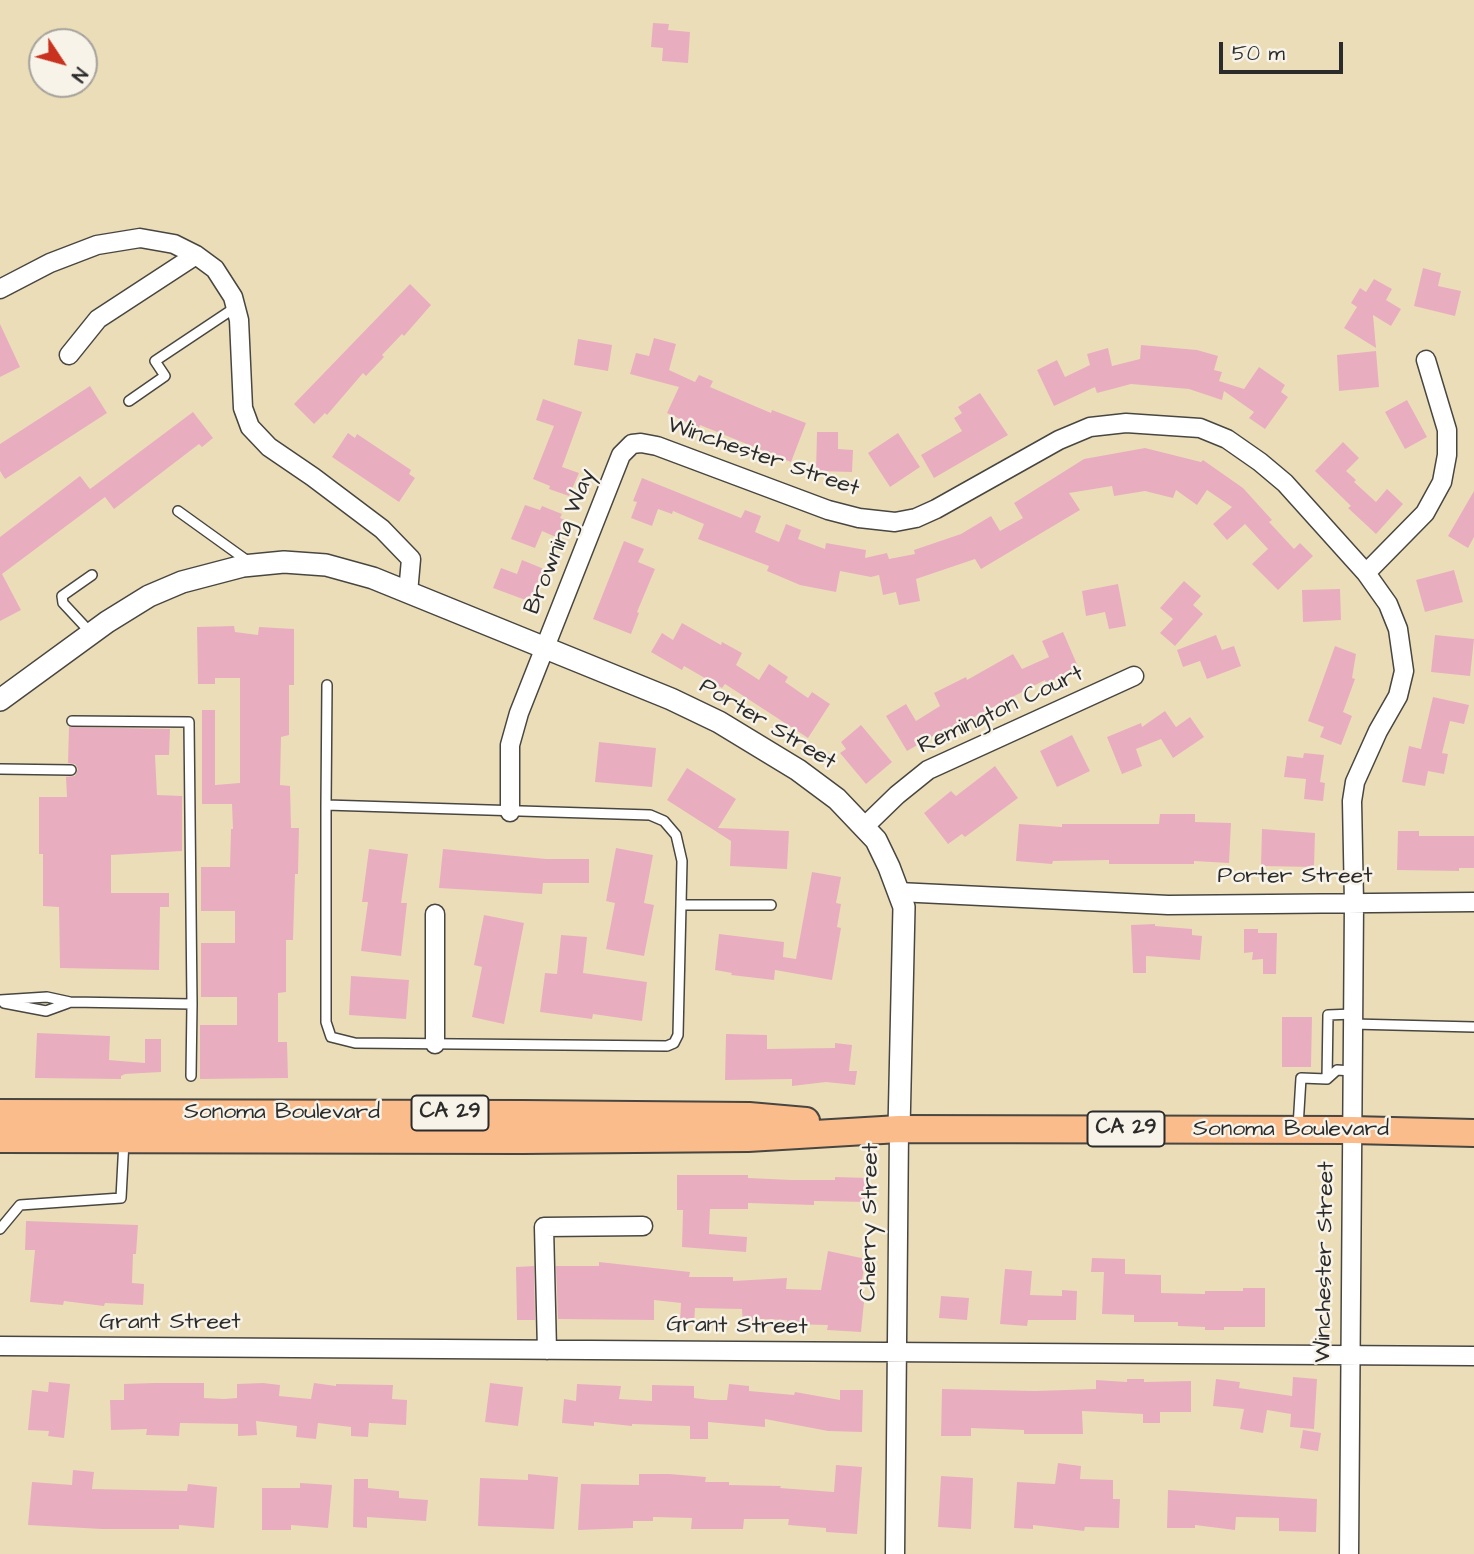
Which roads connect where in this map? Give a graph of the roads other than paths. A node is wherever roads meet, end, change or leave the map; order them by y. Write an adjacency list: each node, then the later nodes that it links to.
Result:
1 (196, 255): 2 (street); 3 (street); 4 (street)
2 (0, 289)
3 (236, 307): 6 (lane); 12 (street)
4 (69, 355)
5 (1426, 360): 10 (street)
6 (129, 401)
7 (621, 455): 10 (street, Winchester Street); 14 (street, Browning Way)
8 (178, 511): 9 (lane)
9 (253, 565): 12 (street, Porter Street); 13 (street, Porter Street)
10 (1366, 573): 26 (street, Winchester Street)
11 (92, 575): 13 (lane)
12 (408, 593): 14 (street, Porter Street)
13 (91, 634): 17 (street, Porter Street)
14 (545, 648): 22 (street, Browning Way); 23 (street, Porter Street)
15 (1134, 676): 23 (street, Remington Court)
16 (327, 685): 21 (lane)
17 (0, 700)
18 (72, 720): 32 (lane)
19 (0, 769): 20 (lane)
20 (71, 770)
21 (326, 805): 22 (lane); 35 (lane)
22 (510, 812): 27 (lane)
23 (864, 827): 24 (street, Porter Street)
24 (898, 892): 26 (street, Porter Street); 40 (street, Cherry Street)
25 (1474, 902): 26 (street, Porter Street)
26 (1354, 904): 33 (street, Winchester Street)
27 (681, 905): 28 (lane); 35 (lane)
28 (771, 905)
29 (435, 914): 35 (street)
30 (0, 1001): 31 (lane); 31 (lane)
31 (69, 1002): 32 (lane)
32 (192, 1004): 37 (lane)
33 (1353, 1019): 34 (lane); 36 (street, Winchester Street); 38 (lane)
34 (1474, 1027)
35 (435, 1044)
36 (1352, 1071): 38 (lane); 42 (street, Winchester Street)
37 (191, 1076)
38 (1326, 1079): 41 (lane)
39 (0, 1113): 40 (main road, Sonoma Boulevard / CA 29)
40 (899, 1129): 41 (main road, Sonoma Boulevard / CA 29); 45 (main road, Sonoma Boulevard / CA 29); 50 (street, Cherry Street)
41 (1298, 1129): 42 (main road, Sonoma Boulevard / CA 29)
42 (1352, 1130): 43 (main road, Sonoma Boulevard / CA 29); 52 (street, Winchester Street)
43 (1474, 1133)
44 (0, 1139): 45 (main road, Sonoma Boulevard / CA 29)
45 (124, 1139): 47 (lane)
46 (643, 1226): 49 (street)
47 (0, 1229)
48 (0, 1346): 49 (street, Grant Street)
49 (547, 1350): 50 (street, Grant Street)
50 (896, 1353): 52 (street, Grant Street); 53 (street, Cherry Street)
51 (1474, 1356): 52 (street, Grant Street)
52 (1349, 1357): 54 (street, Winchester Street)
53 (895, 1554)
54 (1349, 1554)

